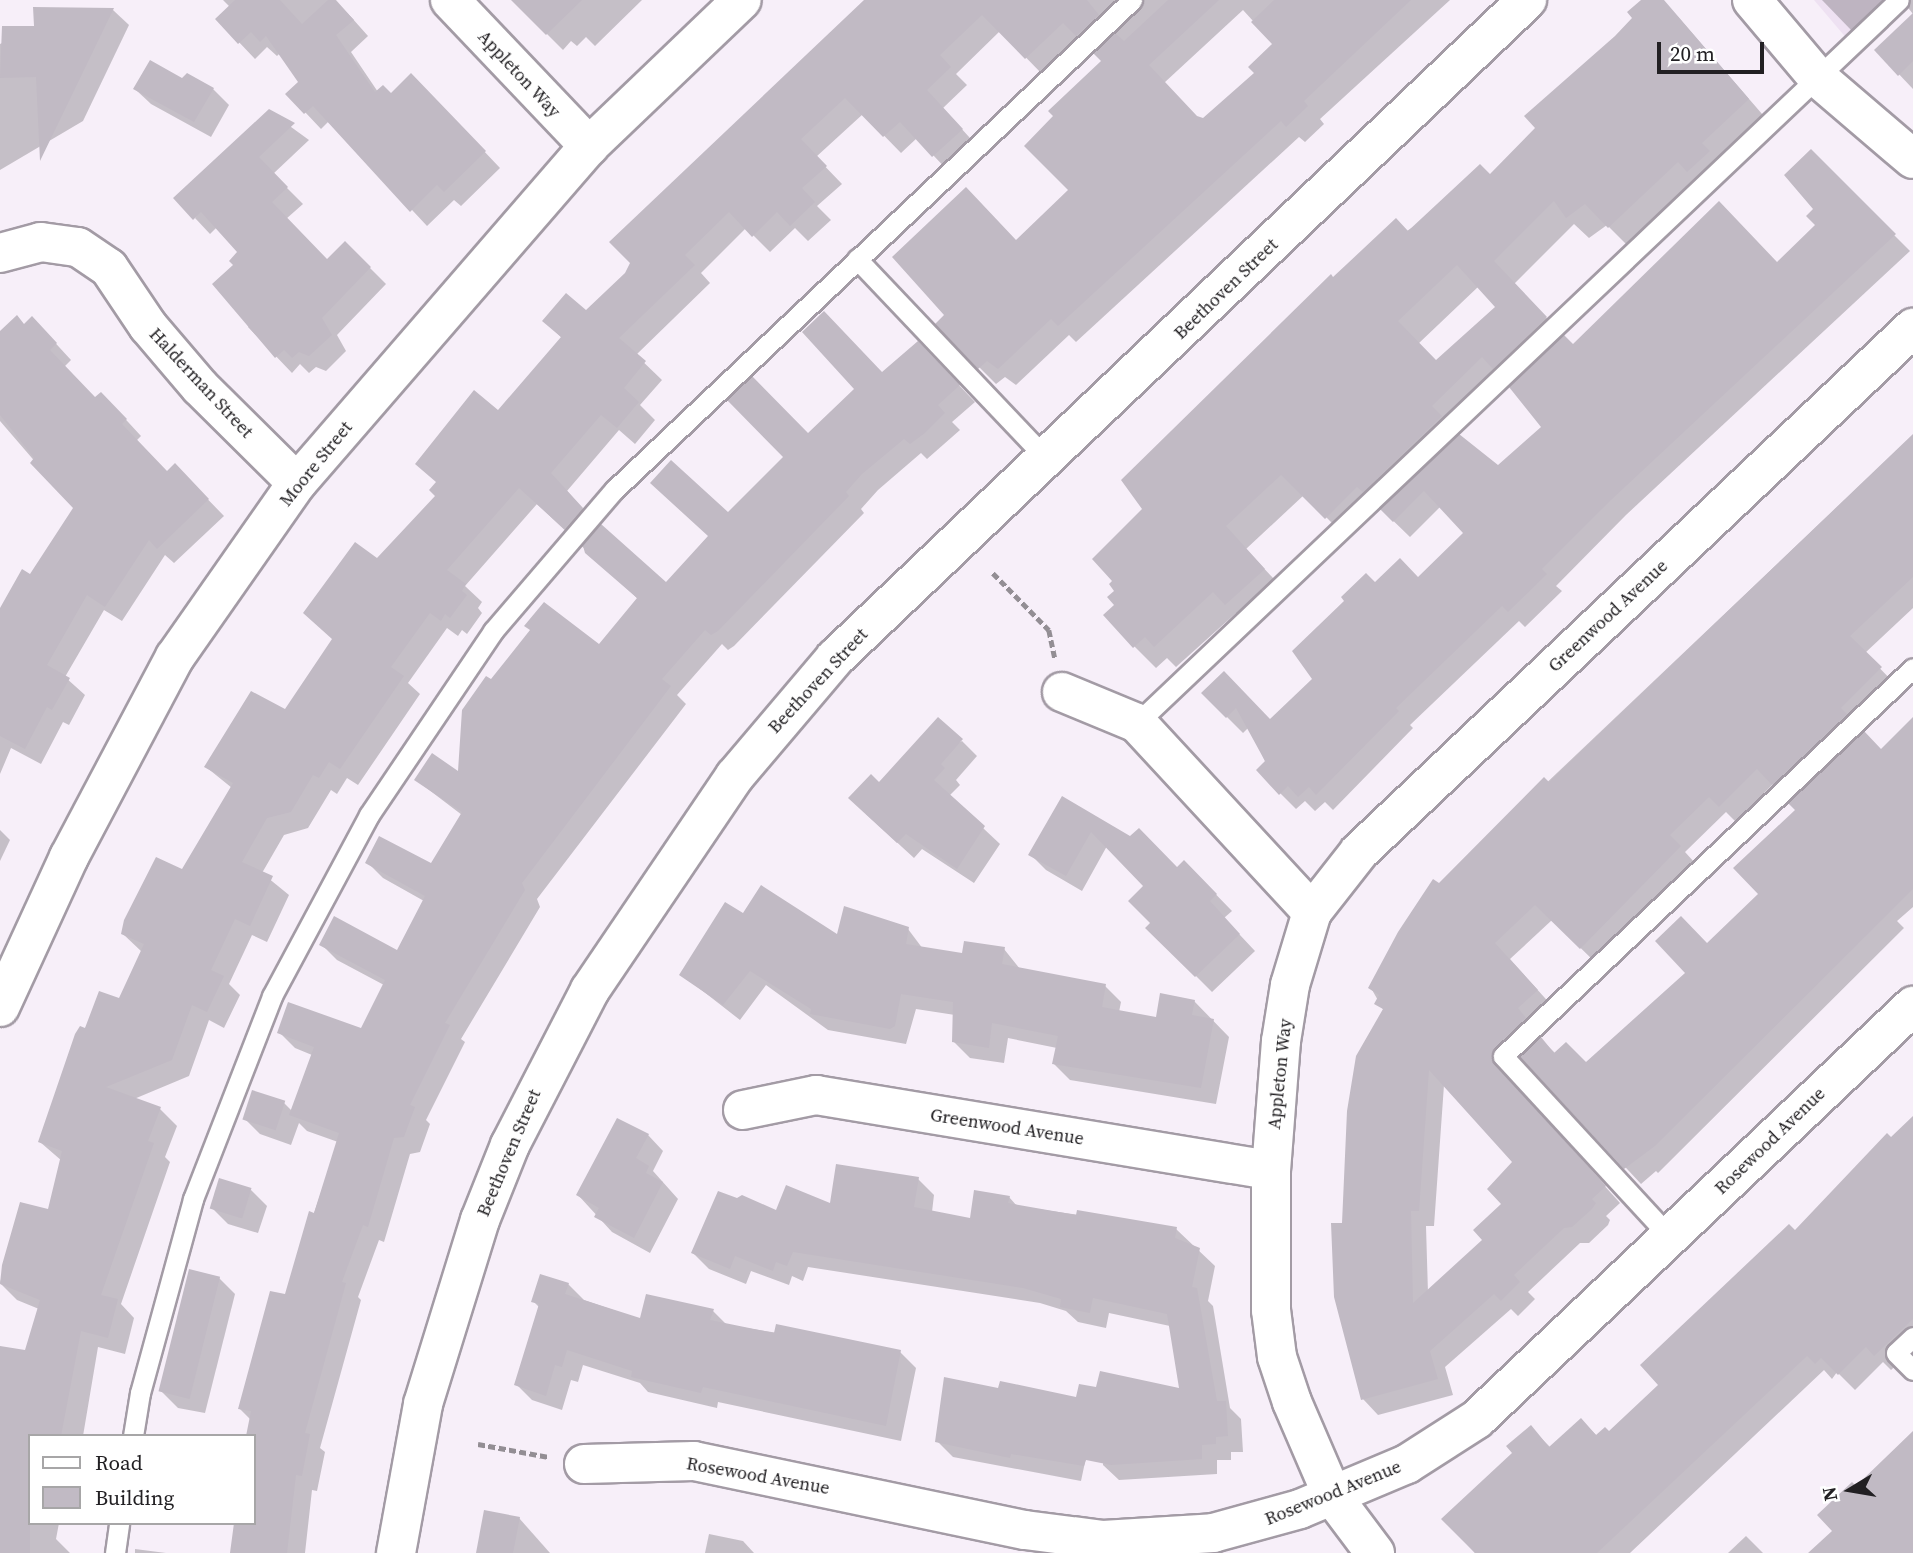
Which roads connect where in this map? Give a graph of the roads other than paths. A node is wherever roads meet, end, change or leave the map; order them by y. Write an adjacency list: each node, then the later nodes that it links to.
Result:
1 (450, 0): 8 (street, Appleton Way)
2 (742, 0): 8 (street, Moore Street)
3 (1132, 0): 11 (lane)
4 (1527, 0): 13 (street, Beethoven Street)
5 (1752, 0): 7 (street)
6 (1899, 0): 7 (lane)
7 (1817, 77): 9 (street); 17 (lane)
8 (589, 146): 14 (street, Moore Street)
9 (1913, 159)
10 (0, 253): 14 (street, Halderman Street)
11 (857, 259): 13 (lane); 26 (lane)
12 (1913, 328): 18 (street, Greenwood Avenue)
13 (1048, 460): 31 (street, Beethoven Street)
14 (297, 482): 20 (street, Moore Street)
15 (1913, 668): 23 (lane)
16 (1062, 692): 17 (street)
17 (1137, 723): 18 (street)
18 (1312, 912): 22 (street, Appleton Way)
19 (1913, 1006): 23 (street, Rosewood Avenue)
20 (0, 1007)
21 (743, 1110): 22 (street, Greenwood Avenue)
22 (1271, 1170): 28 (street, Appleton Way)
23 (1670, 1237): 28 (street, Rosewood Avenue)
24 (1913, 1337): 25 (lane)
25 (1913, 1370)
26 (133, 1434)
27 (584, 1464): 28 (street, Rosewood Avenue)
28 (1333, 1497): 32 (street, Appleton Way)
29 (120, 1525): 30 (lane)
30 (115, 1553)
31 (396, 1553)
32 (1375, 1553)

